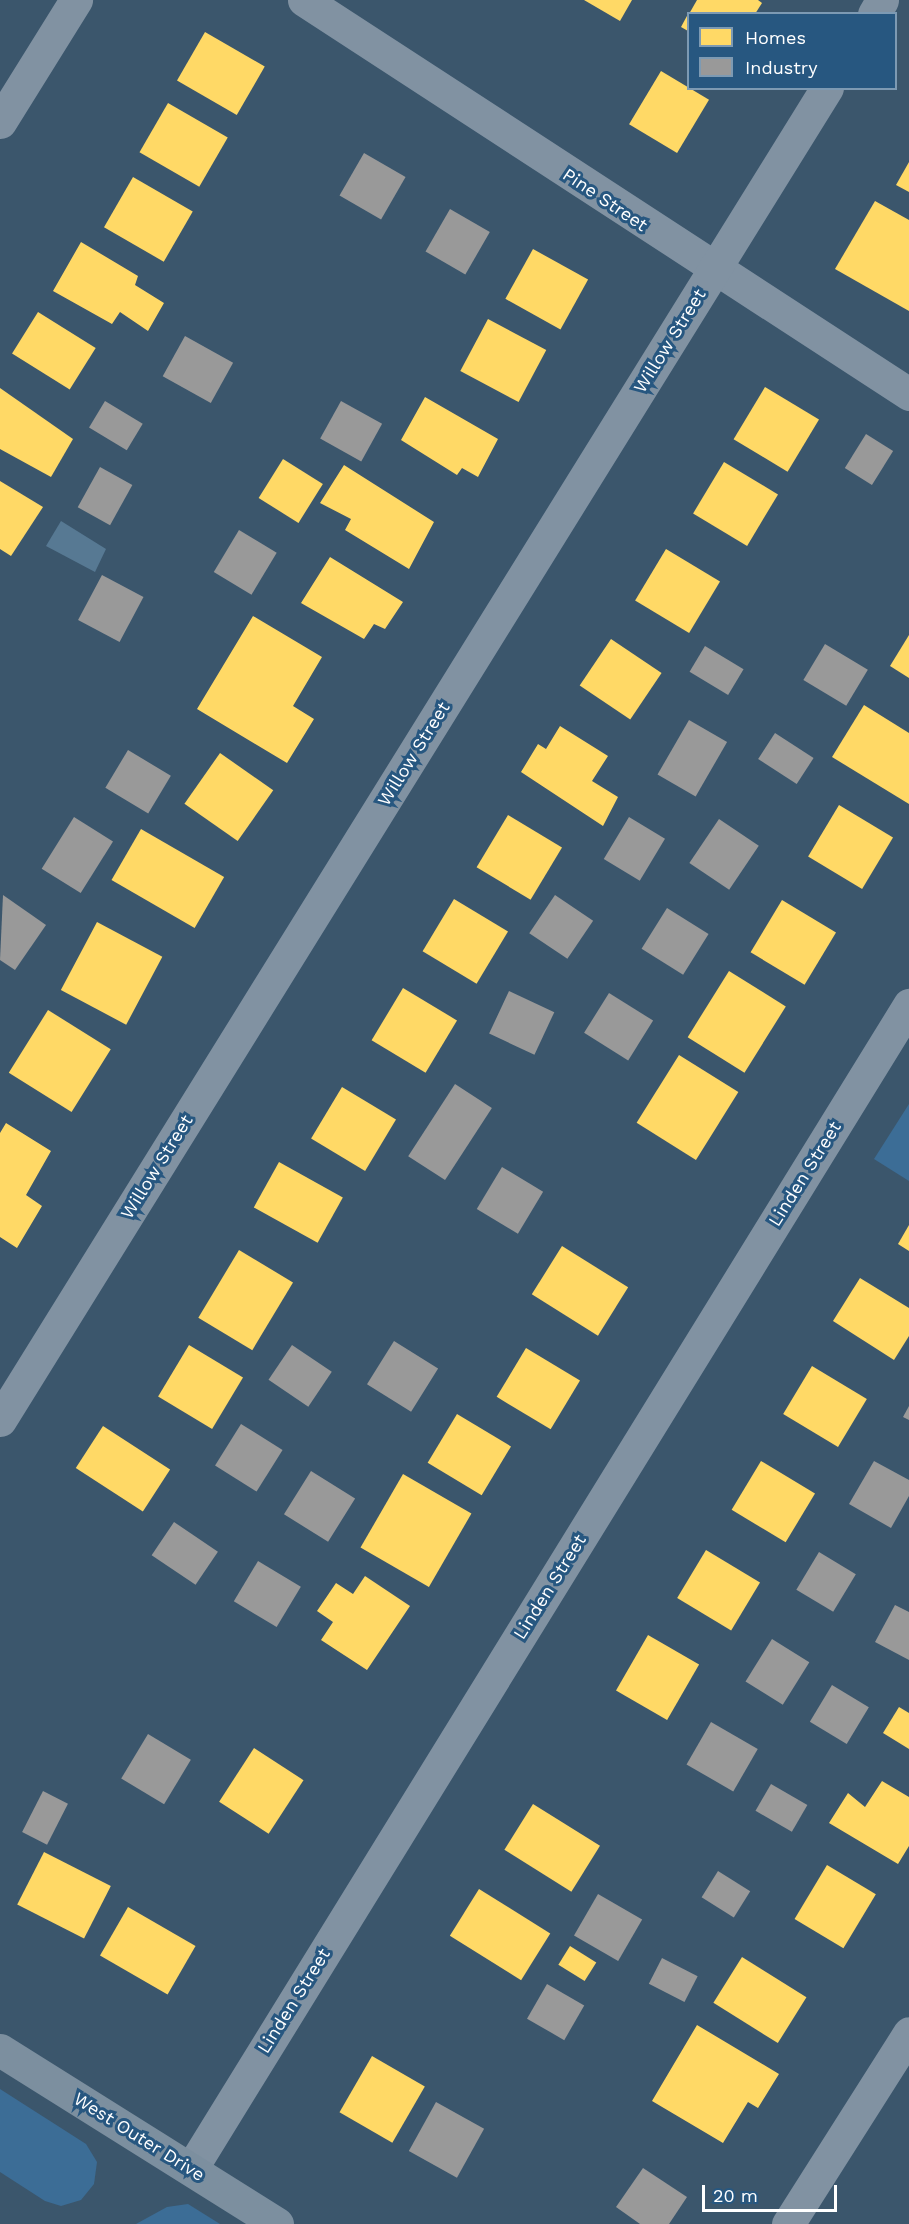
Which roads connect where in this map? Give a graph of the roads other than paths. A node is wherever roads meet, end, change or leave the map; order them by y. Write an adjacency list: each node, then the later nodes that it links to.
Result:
1 (76, 0): 4 (street)
2 (304, 0): 5 (street, Pine Street)
3 (826, 90): 5 (street, Willow Street)
4 (0, 122)
5 (714, 271): 6 (street, Pine Street); 8 (street, Willow Street)
6 (909, 394)
7 (909, 1005): 11 (street, Linden Street)
8 (0, 1420)
9 (909, 2033): 13 (street)
10 (0, 2050): 11 (main road, West Outer Drive)
11 (191, 2169): 12 (main road, West Outer Drive)
12 (277, 2224)
13 (788, 2224)

